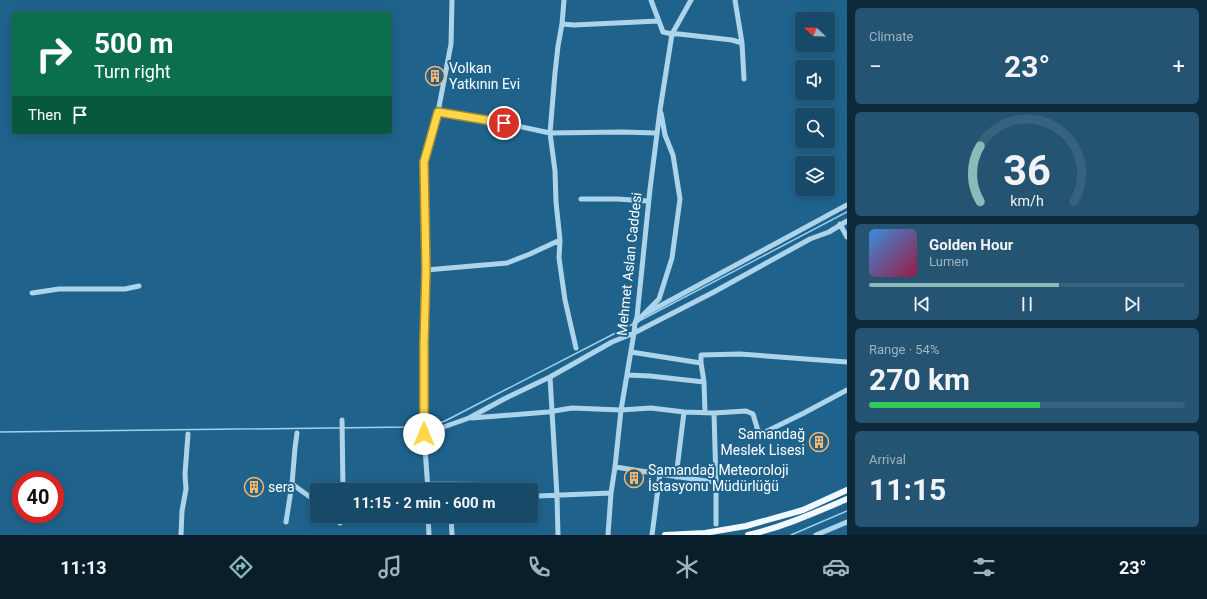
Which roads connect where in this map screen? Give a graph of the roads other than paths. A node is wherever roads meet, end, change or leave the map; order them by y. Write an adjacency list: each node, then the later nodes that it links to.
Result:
1 (452, 0): 12 (street)
2 (564, 0): 7 (street)
3 (651, 0): 6 (street)
4 (691, 0): 8 (street, Mehmet Aslan Caddesi)
5 (735, 0): 9 (street)
6 (658, 21): 7 (street); 8 (street)
7 (562, 24): 13 (street)
8 (672, 34): 9 (street); 11 (street, Mehmet Aslan Caddesi)
9 (742, 43): 10 (street)
10 (744, 79)
11 (660, 110): 14 (street, Mehmet Aslan Caddesi); 25 (street)
12 (438, 112): 13 (street); 22 (street)
13 (550, 133): 14 (street); 21 (street)
14 (657, 134): 16 (street, Mehmet Aslan Caddesi)
15 (581, 199): 16 (street)
16 (648, 201): 26 (street, Mehmet Aslan Caddesi)
17 (847, 205): 25 (street)
18 (847, 220): 19 (street)
19 (840, 224): 20 (street); 27 (street)
20 (847, 237)
21 (560, 240): 22 (street); 28 (street)
22 (426, 270): 45 (street)
23 (138, 286): 24 (street)
24 (32, 292)
25 (645, 314): 26 (street)
26 (635, 323): 27 (street, Mehmet Aslan Caddesi)
27 (634, 333): 29 (street, Mehmet Aslan Caddesi); 33 (street)
28 (576, 348)
29 (631, 352): 31 (street); 32 (street, Mehmet Aslan Caddesi)
30 (847, 362): 31 (street)
31 (701, 363): 34 (street)
32 (627, 375): 34 (street); 36 (street, Mehmet Aslan Caddesi)
33 (550, 377): 37 (street); 41 (street)
34 (704, 382): 39 (street)
35 (847, 390): 40 (street)
36 (621, 410): 37 (street); 38 (street); 46 (street, Mehmet Aslan Caddesi)
37 (552, 411): 41 (street); 56 (street)
38 (684, 412): 39 (street); 48 (street)
39 (705, 413): 40 (street)
40 (714, 413): 49 (street)
41 (469, 418): 45 (street)
42 (342, 420): 50 (street)
43 (297, 433): 52 (street)
44 (188, 434): 64 (street)
45 (424, 434): 51 (street)
46 (615, 467): 47 (street); 54 (street, Mehmet Aslan Caddesi)
47 (660, 473): 48 (street); 69 (street)
48 (676, 477): 49 (street)
49 (716, 482): 63 (street)
50 (343, 483)
51 (428, 483)
52 (292, 484): 57 (street); 59 (street)
53 (847, 490): 70 (main road)
54 (610, 493): 56 (street); 68 (street, Mehmet Aslan Caddesi)
55 (538, 496): 56 (street)
56 (558, 496): 67 (street)
57 (310, 497)
58 (847, 498): 71 (main road)
59 (286, 522)
60 (847, 522): 72 (street)
61 (428, 523): 65 (street)
62 (451, 523): 66 (street)
63 (716, 524)
64 (180, 535)
65 (429, 535)
66 (452, 535)
67 (558, 535)
68 (608, 535)
69 (652, 535)
70 (665, 535)
71 (748, 535)
72 (816, 535)

